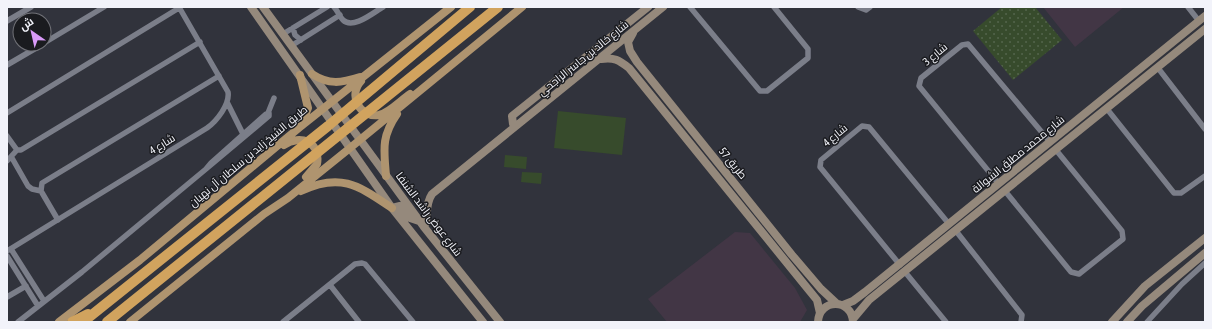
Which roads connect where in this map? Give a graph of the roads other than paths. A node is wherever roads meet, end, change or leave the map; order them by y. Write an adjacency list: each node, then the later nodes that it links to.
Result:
1 (31, 7): 22 (street)
2 (104, 7): 27 (street)
3 (251, 7): 39 (street)
4 (263, 7): 26 (street, شارع عوض راشد الشنفا)
5 (327, 7): 23 (street)
6 (334, 7): 20 (street)
7 (383, 7): 20 (street)
8 (470, 7): 100 (highway)
9 (498, 7): 102 (highway)
10 (522, 7): 30 (main road)
11 (648, 7): 50 (street, شارع خالد بن جاسر الراجحي)
12 (663, 7): 25 (street, شارع خالد بن جاسر الراجحي)
13 (690, 7): 14 (street)
14 (774, 7)
15 (858, 7): 16 (street)
16 (870, 7)
17 (1188, 7): 21 (street)
18 (179, 8): 29 (street); 48 (street)
19 (449, 9): 30 (main road); 40 (main road, طريق الشيخ زايد بن سلطان آل نهيان)
20 (340, 16): 28 (street)
21 (1202, 18): 56 (street, شارع محمد مطلق الشوالة)
22 (7, 21)
23 (293, 28): 26 (street); 28 (street)
24 (1205, 29): 37 (street, شارع محمد مطلق الشوالة)
25 (634, 30): 33 (street, شارع خالد بن جاسر الراجحي); 34 (street, طريق 57)
26 (283, 34): 31 (street, شارع عوض راشد الشنفا)
27 (52, 39)
28 (301, 40): 31 (street)
29 (200, 42): 41 (street); 58 (street)
30 (478, 43): 45 (main road)
31 (291, 46): 38 (street, شارع عوض راشد الشنفا)
32 (29, 52): 35 (street)
33 (600, 60): 36 (street, طريق 57); 50 (street, شارع خالد بن جاسر الراجحي)
34 (637, 62): 36 (street); 82 (street, طريق 57)
35 (7, 65)
36 (629, 68): 85 (street, طريق 57)
37 (1158, 68): 47 (street, شارع محمد مطلق الشوالة); 52 (street)
38 (312, 74): 40 (main road); 44 (street, شارع عوض راشد الشنفا)
39 (300, 75): 46 (street); 51 (main road)
40 (366, 75): 44 (main road, طريق الشيخ زايد بن سلطان آل نهيان)
41 (218, 76): 43 (street); 71 (street)
42 (274, 98): 49 (street)
43 (227, 102): 53 (street); 75 (street, شارع 4)
44 (332, 102): 46 (main road, طريق الشيخ زايد بن سلطان آل نهيان); 55 (street, شارع عوض راشد الشنفا)
45 (402, 106): 55 (main road); 65 (main road)
46 (323, 109): 51 (main road, طريق الشيخ زايد بن سلطان آل نهيان); 57 (street)
47 (1107, 109): 59 (street, شارع محمد مطلق الشوالة); 66 (street)
48 (7, 113)
49 (268, 113): 53 (street); 63 (street)
50 (516, 126): 76 (street, شارع خالد بن جاسر الراجحي)
51 (300, 127): 68 (main road, طريق الشيخ زايد بن سلطان آل نهيان)
52 (1205, 129)
53 (243, 134): 63 (street)
54 (7, 136): 58 (street)
55 (360, 140): 57 (main road); 65 (street, شارع عوض راشد الشنفا)
56 (1050, 142): 61 (street, شارع محمد مطلق الشوالة); 69 (street, شارع 3)
57 (350, 148): 72 (main road); 73 (street)
58 (17, 150): 60 (street)
59 (1056, 150): 62 (street, شارع محمد مطلق الشوالة); 70 (street)
60 (9, 159): 71 (street)
61 (1029, 159): 62 (street); 64 (street, شارع محمد مطلق الشوالة)
62 (1035, 168): 67 (street, شارع محمد مطلق الشوالة)
63 (206, 169): 97 (street)
64 (1015, 171): 67 (street); 69 (street, شارع محمد مطلق الشوالة)
65 (386, 176): 76 (street, شارع عوض راشد الشنفا)
66 (1205, 176)
67 (1021, 178): 70 (street, شارع محمد مطلق الشوالة)
68 (234, 182): 74 (main road); 105 (main road, طريق الشيخ زايد بن سلطان آل نهيان)
69 (999, 184): 77 (street, شارع محمد مطلق الشوالة)
70 (1005, 190): 78 (street, شارع محمد مطلق الشوالة)
71 (41, 191): 75 (street)
72 (288, 198): 73 (main road); 74 (main road)
73 (392, 208): 76 (street); 112 (street)
74 (264, 214): 108 (main road)
75 (58, 220): 80 (street, شارع 4)
76 (421, 224): 113 (street, شارع عوض راشد الشنفا)
77 (949, 224): 88 (street, شارع محمد مطلق الشوالة); 88 (street, شارع 4)
78 (956, 231): 91 (street, شارع محمد مطلق الشوالة); 115 (street)
79 (1205, 238): 84 (street)
80 (9, 250): 97 (street)
81 (1205, 253): 89 (street)
82 (792, 255): 85 (street); 86 (street, طريق 57)
83 (7, 256): 95 (street)
84 (1181, 257): 89 (street); 116 (street)
85 (784, 260): 90 (street, طريق 57)
86 (799, 262): 90 (street); 98 (street, طريق 57)
87 (1205, 263): 93 (street)
88 (900, 265): 98 (street, شارع محمد مطلق الشوالة)
89 (1189, 266): 92 (street)
90 (792, 269): 101 (street, طريق 57)
91 (905, 272): 103 (street, شارع محمد مطلق الشوالة); 114 (street)
92 (1175, 277): 93 (street); 117 (street)
93 (1182, 284): 118 (street)
94 (330, 285): 109 (street); 110 (street); 111 (street)
95 (26, 286): 96 (street); 99 (street)
96 (7, 297)
97 (44, 301): 99 (street)
98 (840, 304): 101 (street, شارع محمد مطلق الشوالة); 103 (street, طريق 57)
99 (38, 306): 104 (street)
100 (96, 312): 106 (highway); 107 (highway)
101 (818, 318)
102 (108, 321)
103 (853, 321)
104 (18, 322)
105 (59, 322)
106 (72, 322)
107 (83, 322)
108 (130, 322)
109 (283, 322)
110 (359, 322)
111 (413, 322)
112 (483, 322)
113 (500, 322)
114 (946, 322)
115 (1021, 322)
116 (1112, 322)
117 (1128, 322)
118 (1147, 322)

